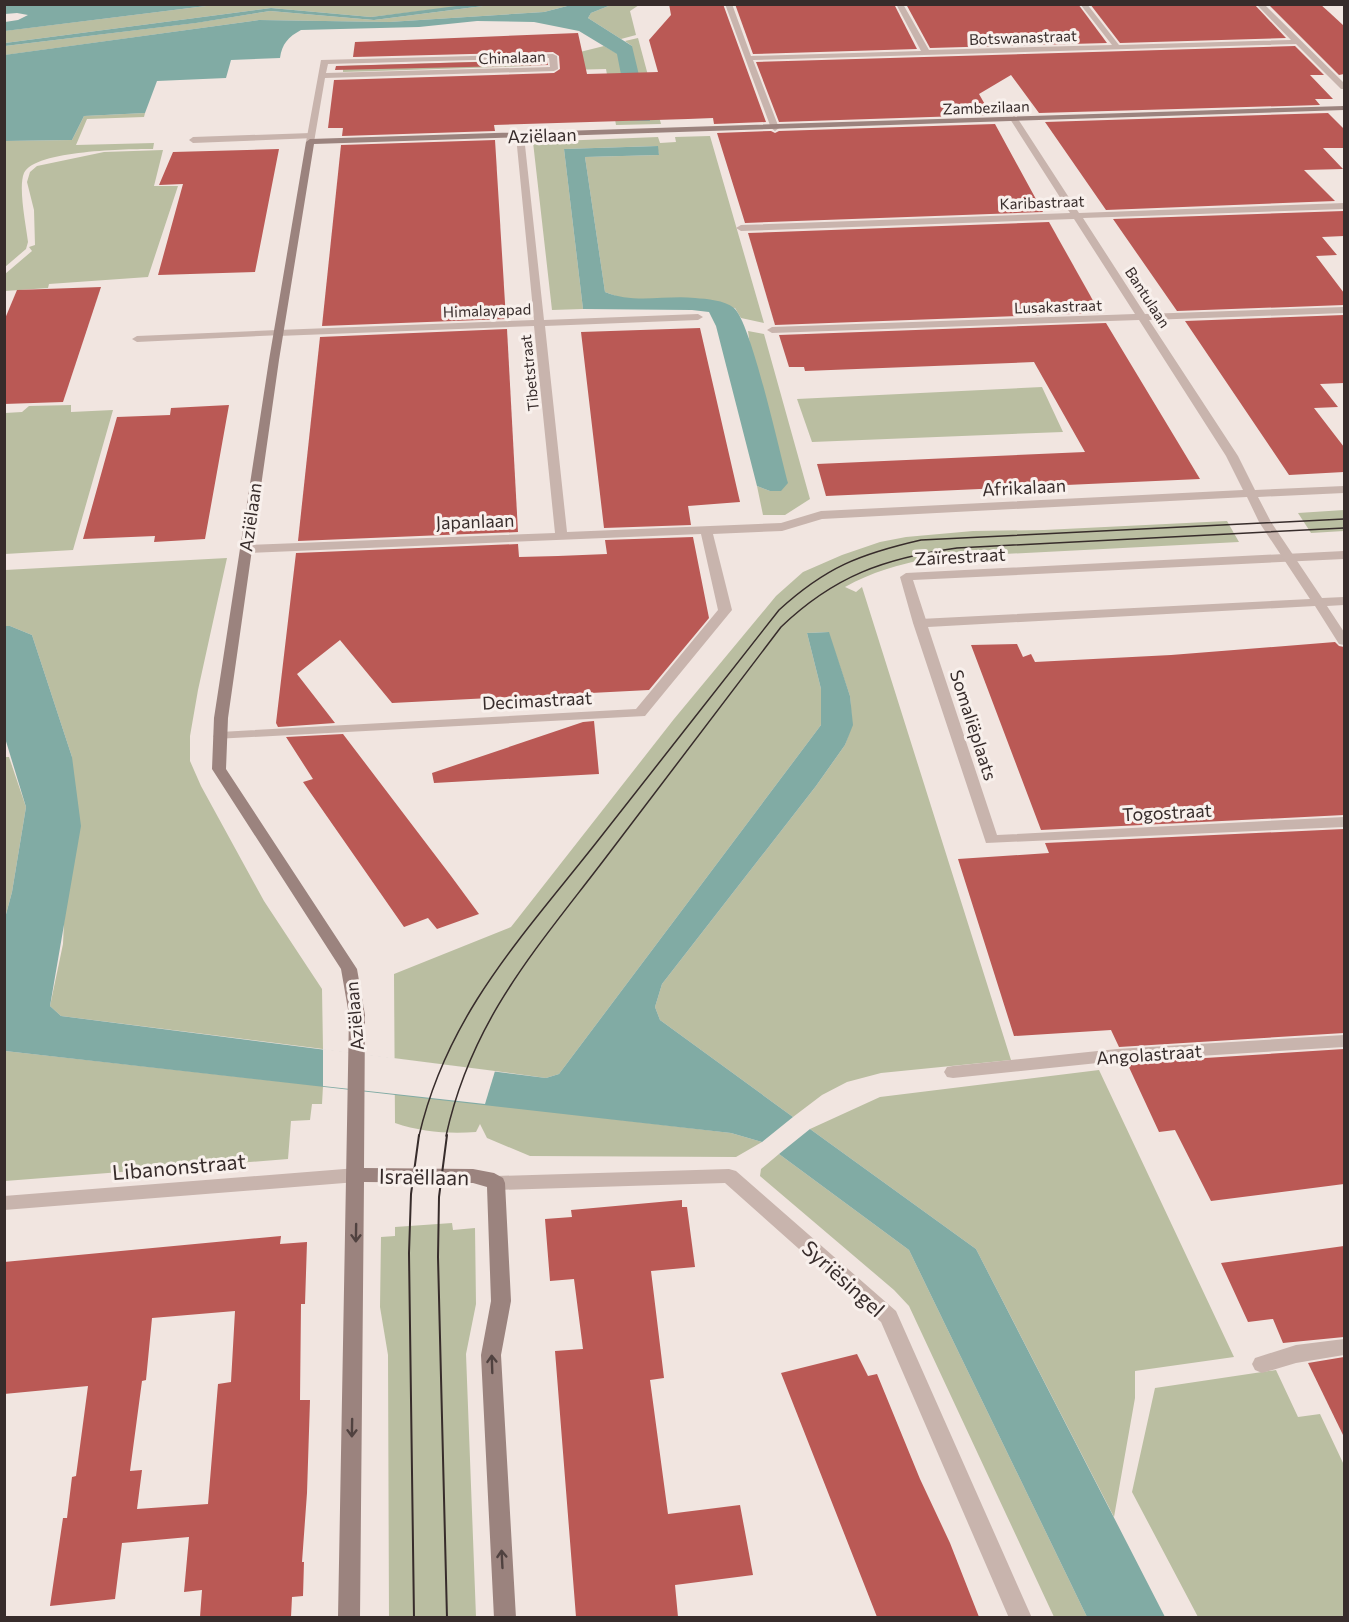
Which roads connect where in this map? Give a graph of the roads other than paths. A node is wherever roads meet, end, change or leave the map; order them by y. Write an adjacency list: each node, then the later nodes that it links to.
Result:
1 (728, 4): 8 (street)
2 (899, 4): 7 (street)
3 (1083, 4): 6 (street)
4 (1259, 4): 5 (street)
5 (1299, 42): 6 (street, Botswanastraat); 10 (street)
6 (1117, 47): 7 (street, Botswanastraat)
7 (927, 54): 8 (street, Botswanastraat)
8 (747, 58): 13 (street)
9 (322, 76): 9 (street, Chinalaan); 16 (street)
10 (1344, 87)
11 (1344, 108): 12 (street, Zambezilaan)
12 (1014, 119): 13 (street, Zambezilaan); 19 (street, Bantulaan)
13 (775, 128): 14 (street, Zambezilaan)
14 (629, 132): 15 (street, Aziëlaan)
15 (520, 136): 16 (street, Aziëlaan); 24 (street, Tibetstraat)
16 (311, 139): 17 (street); 26 (street, Aziëlaan)
17 (194, 140)
18 (1344, 206): 19 (street, Karibastraat)
19 (1077, 215): 20 (street, Karibastraat); 23 (street, Bantulaan)
20 (741, 228)
21 (1344, 310): 23 (street, Lusakastraat)
22 (698, 317): 24 (street, Himalayapad)
23 (1143, 317): 25 (street, Lusakastraat); 29 (street, Bantulaan)
24 (539, 323): 26 (street, Himalayapad); 31 (street, Tibetstraat)
25 (772, 330)
26 (278, 333): 27 (street, Himalayapad); 32 (street, Aziëlaan)
27 (137, 339)
28 (1344, 489): 29 (street, Afrikalaan)
29 (1252, 494): 30 (street, Afrikalaan); 34 (street, Bantulaan)
30 (706, 530): 31 (street, Japanlaan); 39 (street, Decimastraat)
31 (561, 536): 32 (street, Japanlaan)
32 (246, 549): 39 (street, Aziëlaan)
33 (1344, 555): 34 (street, Zaïrestraat)
34 (1288, 558): 36 (street, Bantulaan); 37 (street, Zaïrestraat)
35 (1344, 601): 36 (street)
36 (1317, 602): 37 (street); 38 (street, Bantulaan)
37 (920, 623): 41 (street, Somaliëplaats)
38 (1344, 641)
39 (220, 736): 44 (street, Aziëlaan)
40 (1344, 822): 41 (street, Togostraat)
41 (991, 840)
42 (1344, 1041): 43 (street, Angolastraat)
43 (953, 1072)
44 (357, 1175): 45 (street, Israëllaan); 46 (street, Libanonstraat); 49 (street, Israëllaan, one-way to 49)
45 (496, 1183): 50 (street, one-way to 45); 51 (street, Syriësingel)
46 (4, 1203)
47 (1344, 1347): 48 (street)
48 (1262, 1364)
49 (349, 1617)
50 (505, 1617)
51 (1022, 1617)

